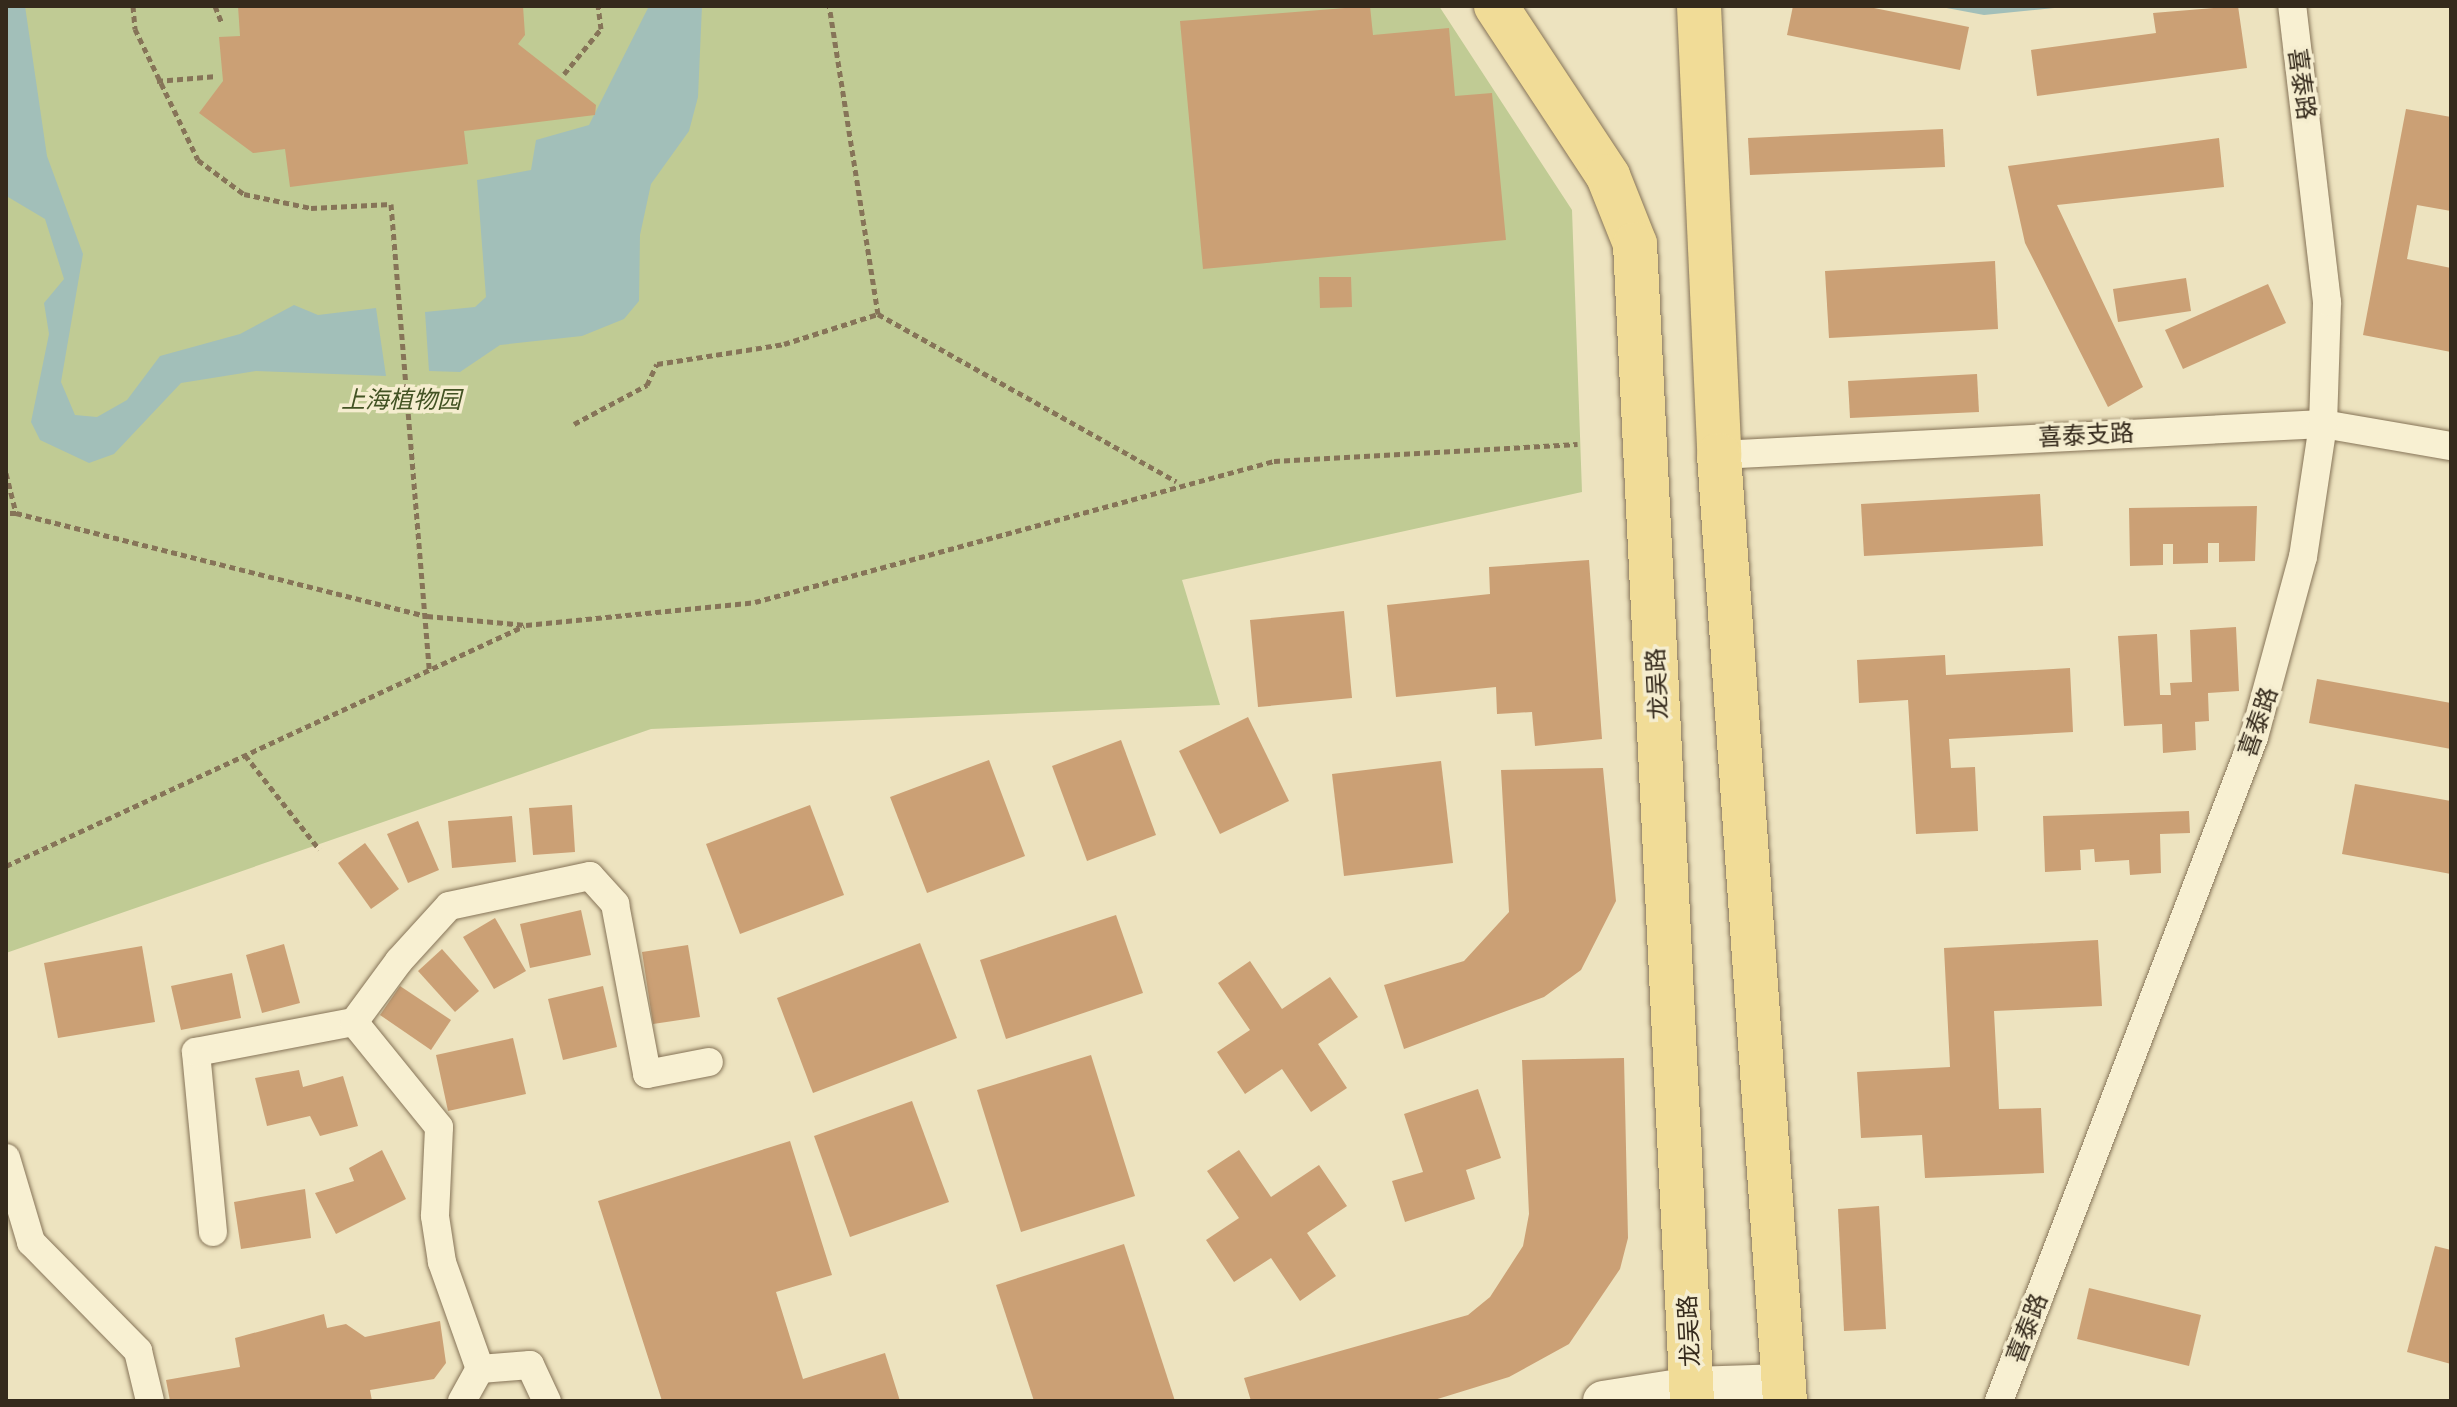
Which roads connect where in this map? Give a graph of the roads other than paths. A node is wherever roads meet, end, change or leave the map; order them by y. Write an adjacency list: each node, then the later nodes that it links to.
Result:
1 (1496, 6): 13 (main road, 龙吴路)
2 (1699, 6): 6 (main road)
3 (2292, 6): 4 (street, 喜泰路)
4 (2323, 424): 5 (street, 喜泰支路); 6 (street, 喜泰支路); 18 (street, 喜泰路)
5 (2451, 446)
6 (1719, 455): 12 (main road)
7 (354, 1022): 8 (street); 10 (street); 11 (street)
8 (709, 1062)
9 (6, 1158): 14 (street)
10 (213, 1232)
11 (480, 1369): 15 (street); 16 (street)
12 (1784, 1392): 13 (street)
13 (1692, 1394): 17 (street)
14 (150, 1401)
15 (462, 1401)
16 (547, 1401)
17 (1603, 1401)
18 (1999, 1401)

